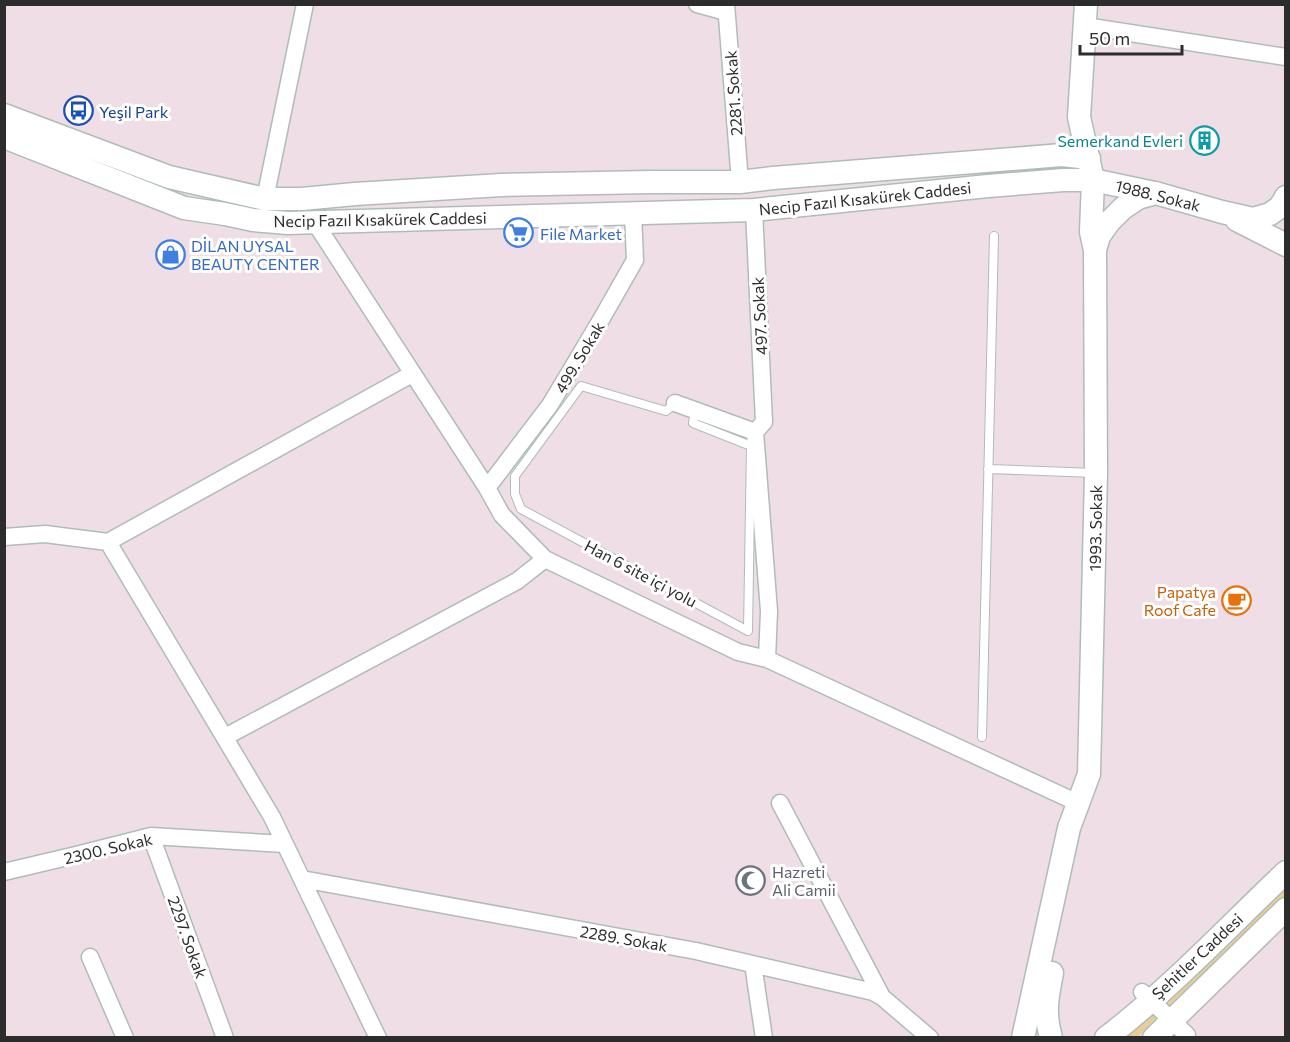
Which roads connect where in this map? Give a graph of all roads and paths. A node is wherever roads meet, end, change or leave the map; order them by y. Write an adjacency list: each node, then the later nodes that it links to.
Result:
1 (305, 4): 12 (street)
2 (696, 4): 3 (street)
3 (726, 8): 9 (street, 2281. Sokak)
4 (1085, 15): 5 (street); 8 (main road)
5 (1286, 57)
6 (4, 115): 12 (main road, Necip Fazıl Kısakürek Caddesi)
7 (4, 137): 17 (main road, Necip Fazıl Kısakürek Caddesi)
8 (1091, 169): 9 (main road, Necip Fazıl Kısakürek Caddesi); 10 (main road, 1988. Sokak); 14 (main road, Necip Fazıl Kısakürek Caddesi); 20 (main road, 1993. Sokak)
9 (740, 182): 13 (main road, Necip Fazıl Kısakürek Caddesi); 14 (main road)
10 (1156, 193): 15 (main road, 1988. Sokak); 20 (main road)
11 (1286, 197): 15 (main road)
12 (265, 199): 13 (main road, Necip Fazıl Kısakürek Caddesi)
13 (302, 199): 17 (main road)
14 (754, 210): 16 (main road, Necip Fazıl Kısakürek Caddesi); 24 (street, 497. Sokak)
15 (1222, 212): 19 (main road)
16 (633, 213): 17 (main road, Necip Fazıl Kısakürek Caddesi); 27 (street, 499. Sokak)
17 (314, 221): 21 (street)
18 (994, 236): 25 (lane)
19 (1286, 244)
20 (1095, 250): 26 (main road, 1993. Sokak)
21 (412, 374): 27 (street); 29 (street)
22 (675, 403): 23 (street); 23 (lane, Han 6 site içi yolu)
23 (695, 410): 24 (street)
24 (760, 427): 31 (street, 497. Sokak)
25 (988, 469): 26 (lane); 32 (lane)
26 (1096, 473): 35 (main road, 1993. Sokak)
27 (487, 488): 30 (street)
28 (4, 537): 29 (street)
29 (108, 543): 33 (street)
30 (545, 559): 31 (street); 33 (street)
31 (767, 659): 35 (street)
32 (982, 737)
33 (225, 738): 37 (street)
34 (780, 803): 45 (street)
35 (1078, 804): 47 (main road, 1993. Sokak); 53 (main road, 1993. Sokak)
36 (151, 836): 37 (street, 2300. Sokak); 38 (street, 2300. Sokak); 49 (street, 2297. Sokak)
37 (285, 844): 40 (street)
38 (4, 872)
39 (1286, 872): 44 (main road, Şehitler Caddesi)
40 (302, 879): 43 (street, 2289. Sokak); 50 (street)
41 (1286, 909): 46 (main road, Şehitler Caddesi)
42 (90, 957): 48 (street)
43 (753, 964): 45 (street, 2289. Sokak); 51 (street)
44 (1147, 996): 46 (street); 54 (main road, Şehitler Caddesi)
45 (882, 997): 52 (street, 2289. Sokak)
46 (1179, 1028): 55 (main road, Şehitler Caddesi)
47 (1052, 1035)
48 (125, 1038)
49 (225, 1038)
50 (378, 1038)
51 (764, 1038)
52 (930, 1038)
53 (1023, 1038)
54 (1106, 1038)
55 (1154, 1038)

